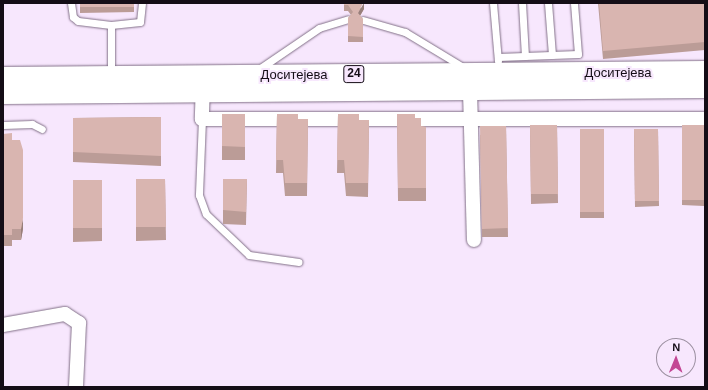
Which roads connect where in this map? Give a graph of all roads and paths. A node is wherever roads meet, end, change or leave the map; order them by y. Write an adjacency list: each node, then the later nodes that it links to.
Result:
1 (71, 3): 9 (lane)
2 (142, 3): 9 (lane)
3 (493, 3): 13 (lane)
4 (522, 3): 11 (lane)
5 (548, 3): 10 (lane)
6 (574, 3): 10 (lane)
7 (348, 19): 14 (lane)
8 (363, 20): 17 (lane)
9 (111, 25): 15 (lane)
10 (552, 55): 11 (lane)
11 (525, 56): 13 (lane)
12 (705, 71): 13 (main road, Доситејева / 24)
13 (499, 73): 17 (main road, Доситејева / 24); 19 (main road, Доситејева / 24)
14 (249, 75): 17 (main road, Доситејева / 24); 18 (main road, Доситејева / 24)
15 (111, 76): 16 (main road, Доситејева / 24); 18 (main road, Доситејева / 24)
16 (3, 77)
17 (472, 82): 18 (main road, Доситејева / 24); 23 (street)
18 (203, 84): 20 (main road, Доситејева / 24); 21 (street)
19 (705, 87)
20 (3, 93)
21 (202, 119): 23 (street); 27 (lane)
22 (705, 119): 23 (street)
23 (471, 120): 26 (street)
24 (3, 125): 25 (lane)
25 (42, 129)
26 (474, 240)
27 (299, 262)
28 (3, 325): 29 (street)
29 (76, 387)

